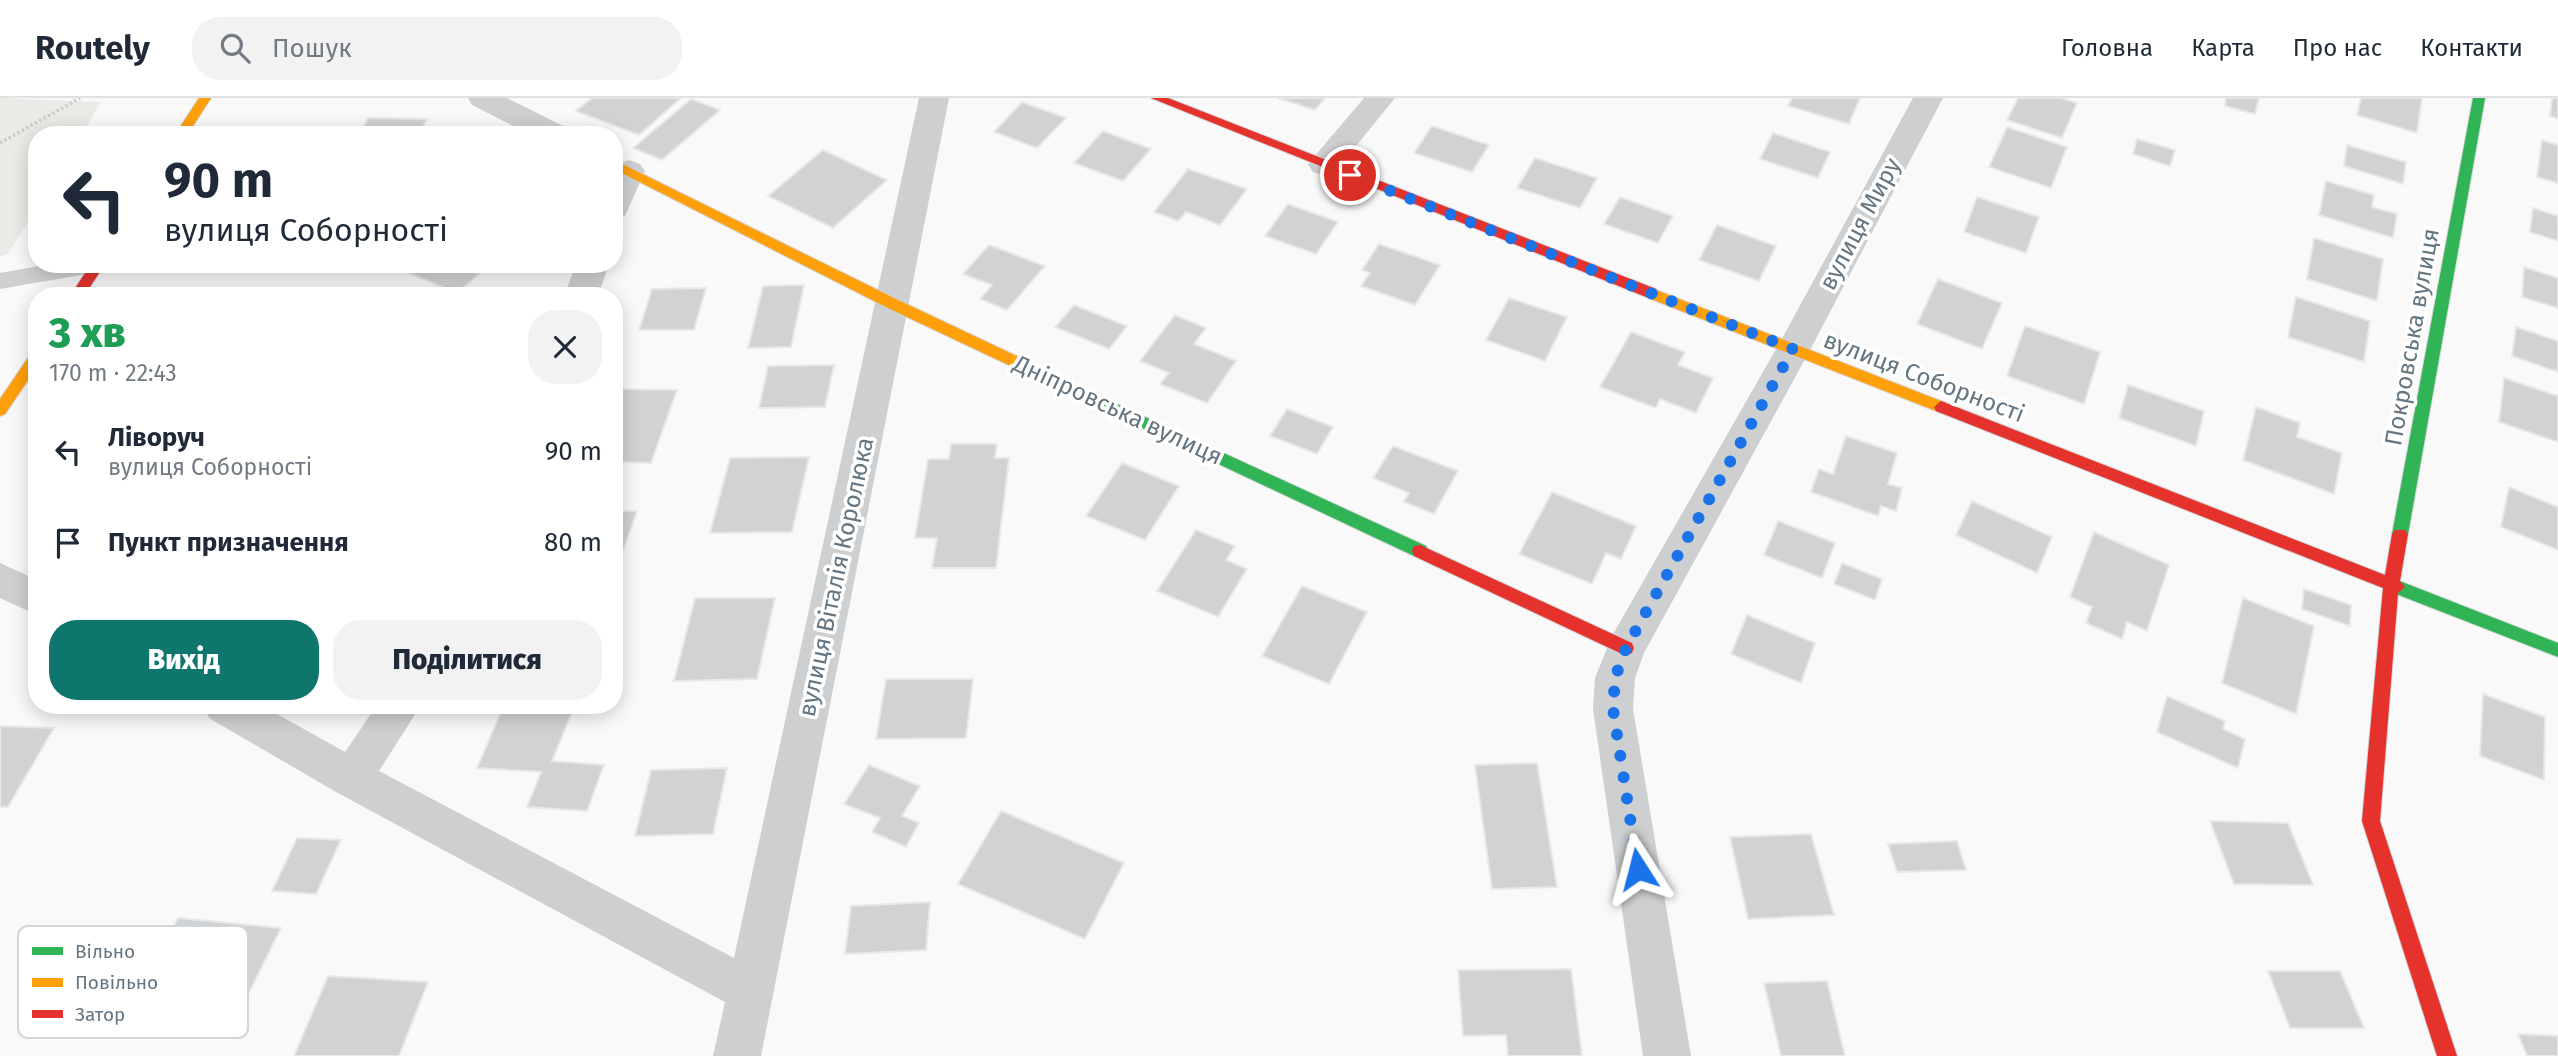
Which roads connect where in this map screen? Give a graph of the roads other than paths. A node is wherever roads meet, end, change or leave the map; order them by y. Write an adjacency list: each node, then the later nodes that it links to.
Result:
1 (205, 98): 8 (street)
2 (483, 98): 9 (street)
3 (934, 98): 14 (street, вулиця Віталія Королюка)
4 (1157, 98): 10 (street, вулиця Соборності)
5 (1380, 98): 10 (street)
6 (1928, 98): 15 (street, вулиця Миру)
7 (2479, 98): 19 (street, Покровська вулиця)
8 (187, 126)
9 (538, 126)
10 (1324, 165): 15 (street, вулиця Соборності)
11 (623, 168): 14 (street, Дніпровська вулиця)
12 (46, 273): 13 (lane)
13 (0, 281)
14 (893, 304): 21 (street, Дніпровська вулиця); 26 (street, вулиця Віталія Королюка)
15 (1793, 349): 19 (street, вулиця Соборності); 21 (street, вулиця Миру)
16 (28, 369): 17 (street)
17 (0, 410)
18 (0, 579): 20 (street)
19 (2391, 584): 22 (street, вулиця Соборності); 29 (street, Покровська вулиця)
20 (28, 594)
21 (1626, 648): 28 (street, вулиця Миру)
22 (2558, 650)
23 (239, 714): 25 (street)
24 (395, 714): 25 (street)
25 (351, 778): 26 (street)
26 (750, 990): 27 (street, вулиця Віталія Королюка)
27 (737, 1056)
28 (1667, 1056)
29 (2447, 1056)

